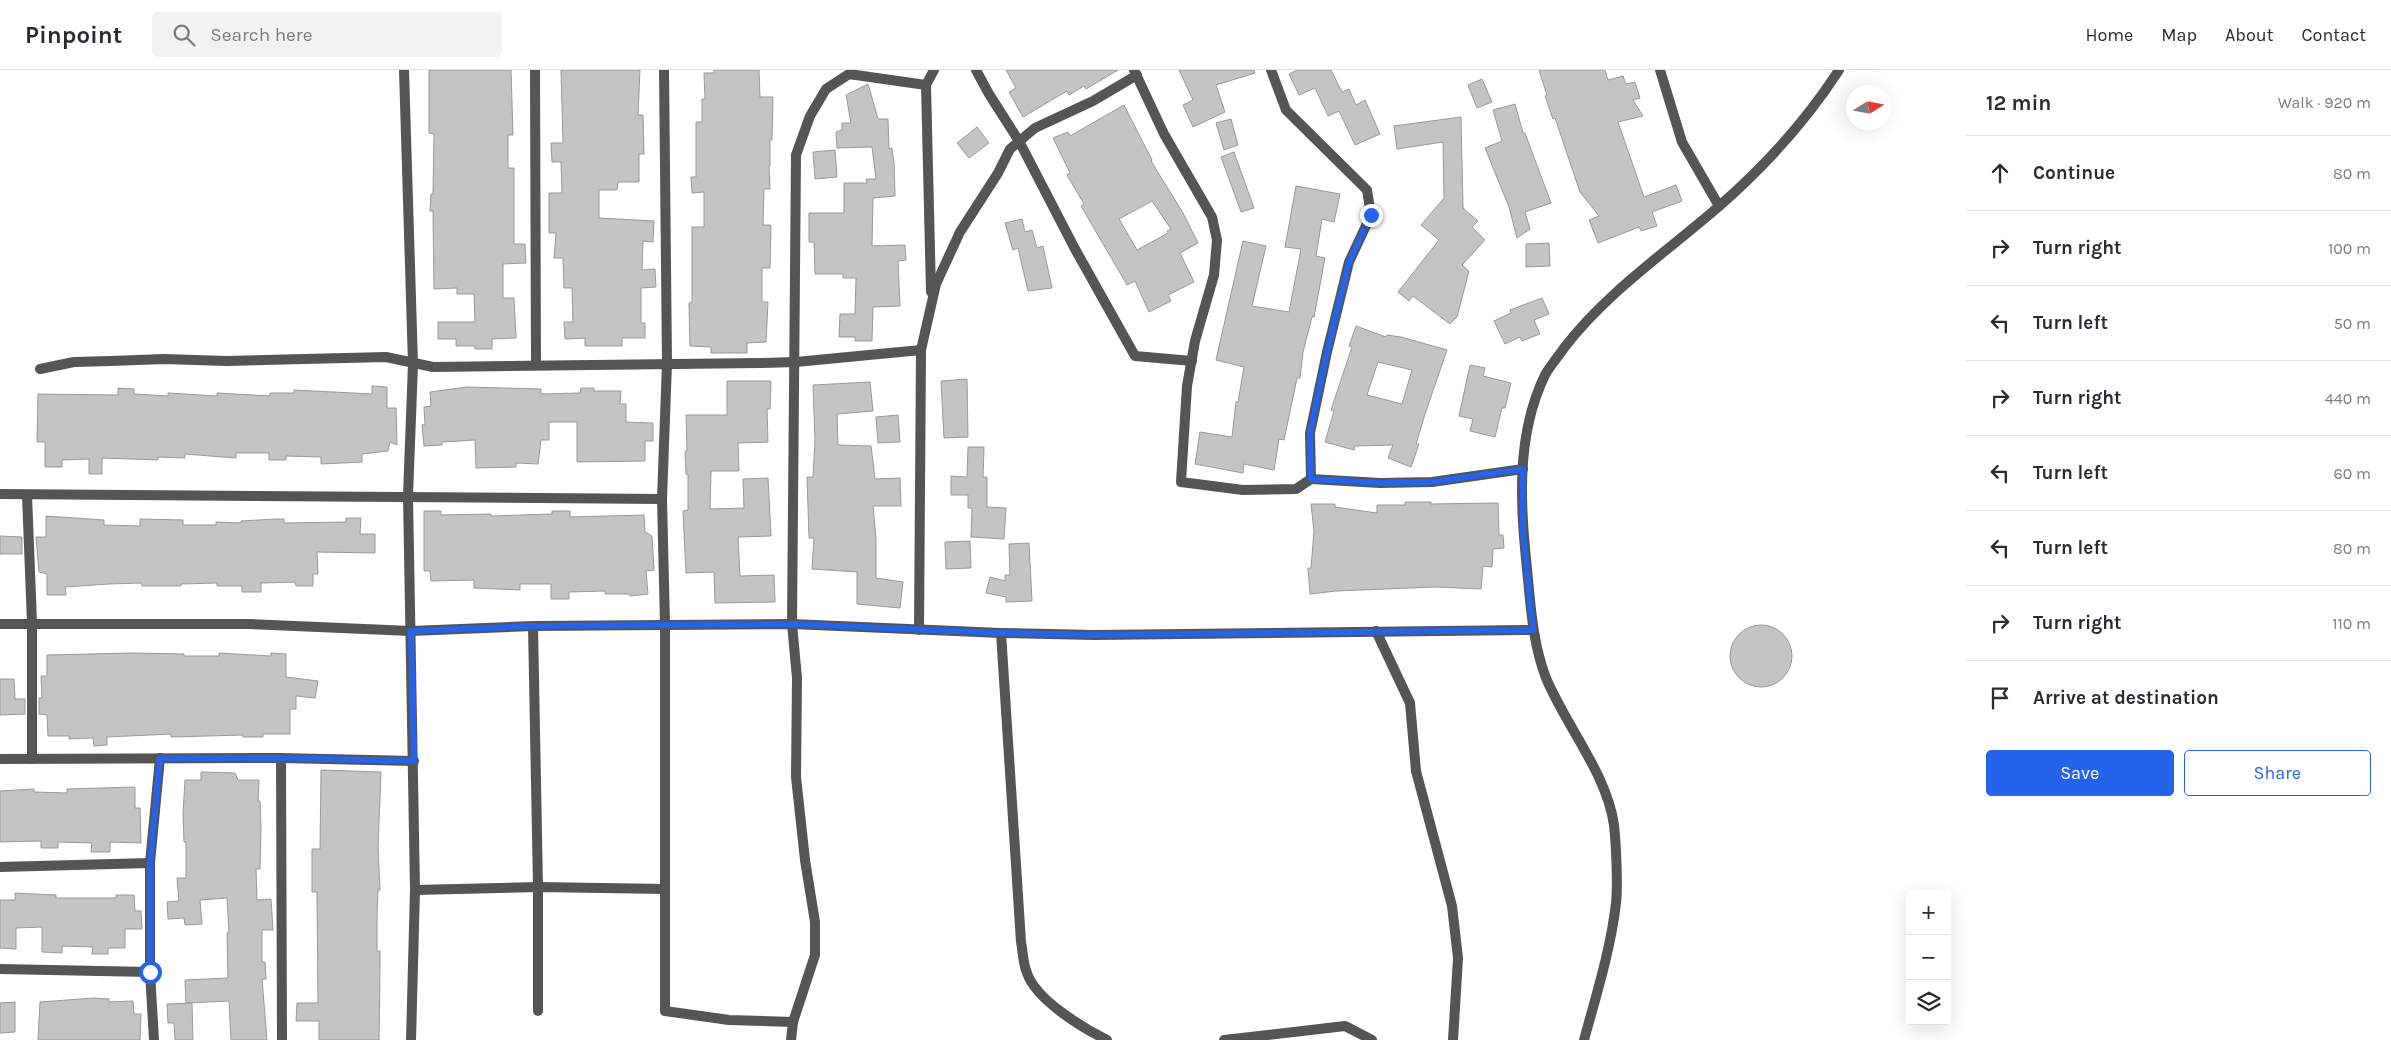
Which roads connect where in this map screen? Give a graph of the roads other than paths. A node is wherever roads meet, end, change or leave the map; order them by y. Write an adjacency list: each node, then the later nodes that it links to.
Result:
1 (404, 70): 18 (street)
2 (534, 70): 19 (street)
3 (664, 70): 17 (street)
4 (934, 70): 10 (street)
5 (976, 70): 11 (street)
6 (1270, 70): 22 (street)
7 (1660, 70): 12 (street)
8 (1839, 70): 12 (street)
9 (1135, 73): 11 (street); 15 (street)
10 (926, 85): 13 (street); 16 (street)
11 (1019, 141): 13 (street); 15 (street)
12 (1719, 206): 21 (street)
13 (931, 306): 14 (street)
14 (921, 350): 16 (street); 32 (street)
15 (1192, 361): 22 (street)
16 (796, 362): 17 (street); 29 (street)
17 (667, 363): 19 (street); 26 (street)
18 (413, 364): 19 (street); 20 (street); 25 (street)
19 (536, 365)
20 (40, 370)
21 (1523, 469): 22 (street); 33 (street)
22 (1311, 479)
23 (0, 494): 24 (street)
24 (27, 495): 25 (street); 27 (street)
25 (408, 496): 26 (street); 34 (street)
26 (662, 499): 30 (street)
27 (32, 623): 28 (street); 34 (street); 40 (street)
28 (0, 624)
29 (792, 624): 30 (street); 32 (street); 50 (street)
30 (665, 625): 31 (street); 46 (street)
31 (533, 626): 34 (street); 44 (street)
32 (919, 630): 36 (street)
33 (1533, 630): 35 (street); 59 (street)
34 (411, 631): 41 (street)
35 (1376, 631): 36 (street); 58 (street)
36 (1001, 633): 55 (street)
37 (160, 758): 38 (street); 40 (street); 42 (street)
38 (281, 758): 41 (street); 52 (street)
39 (0, 759): 40 (street)
40 (32, 759)
41 (414, 761): 45 (street)
42 (150, 863): 43 (street); 48 (street)
43 (0, 867)
44 (538, 887): 45 (street); 46 (street); 49 (street)
45 (415, 890): 53 (street)
46 (665, 890): 50 (street)
47 (0, 969): 48 (street)
48 (150, 972): 51 (street)
49 (538, 1011)
50 (793, 1022): 54 (street)
51 (154, 1040)
52 (282, 1040)
53 (412, 1040)
54 (791, 1040)
55 (1107, 1040)
56 (1224, 1040): 57 (street)
57 (1372, 1040)
58 (1453, 1040)
59 (1584, 1040)

